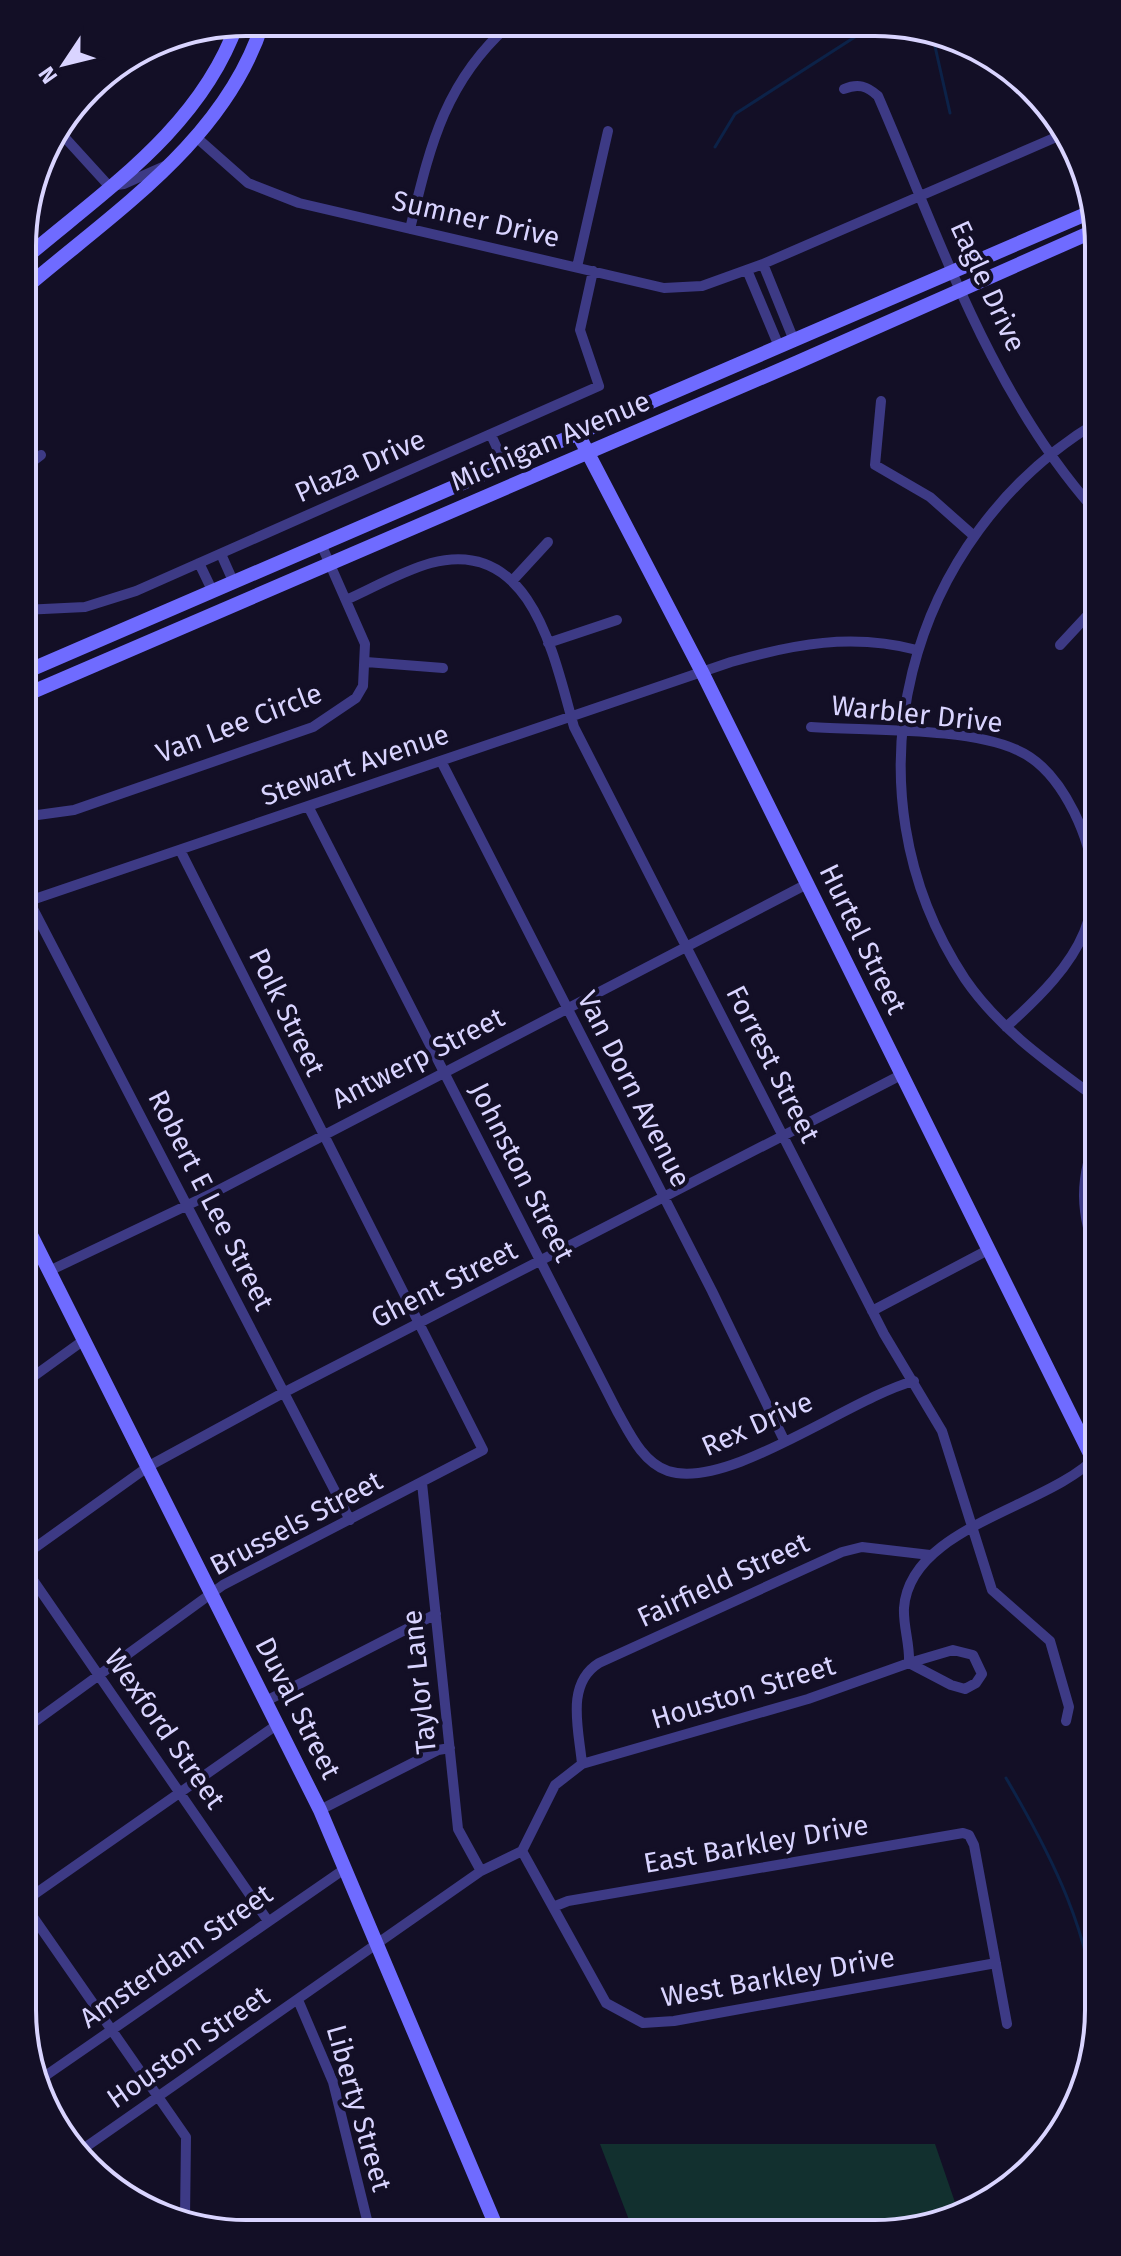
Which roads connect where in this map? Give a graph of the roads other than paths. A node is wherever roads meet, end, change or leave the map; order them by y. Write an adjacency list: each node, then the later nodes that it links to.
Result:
1 (233, 36): 10 (street)
2 (258, 36): 6 (street)
3 (498, 36): 13 (street)
4 (844, 89): 11 (street, Eagle Drive)
5 (608, 131): 17 (street)
6 (196, 137): 9 (street); 13 (street, Sumner Drive)
7 (66, 138): 10 (street)
8 (1055, 138): 11 (street, Sumner Drive)
9 (169, 164): 10 (street); 21 (street)
10 (109, 186): 15 (street)
11 (920, 194): 16 (street, Sumner Drive); 19 (street, Eagle Drive)
12 (1083, 215): 19 (street, Michigan Avenue)
13 (410, 229): 17 (street, Sumner Drive)
14 (1084, 235): 22 (street, Michigan Avenue)
15 (36, 249)
16 (763, 264): 18 (street, Sumner Drive); 23 (street)
17 (577, 267): 20 (street, Sumner Drive)
18 (747, 270): 20 (street, Sumner Drive); 23 (street)
19 (953, 270): 22 (street, Eagle Drive); 23 (street, Michigan Avenue)
20 (593, 271): 27 (street, Plaza Drive)
21 (36, 279)
22 (962, 288): 28 (street, Michigan Avenue); 30 (street, Eagle Drive)
23 (786, 341): 26 (street, Michigan Avenue)
24 (881, 401): 34 (street)
25 (1085, 431): 30 (street)
26 (577, 432): 28 (street, Hurtel Street); 32 (street, Michigan Avenue)
27 (491, 435): 32 (street); 37 (street, Plaza Drive)
28 (587, 453): 39 (street, Michigan Avenue); 53 (street, Hurtel Street)
29 (41, 455): 31 (street)
30 (1051, 455): 33 (street, Eagle Drive); 34 (street)
31 (36, 459)
32 (504, 463): 36 (street, Michigan Avenue)
33 (1085, 498)
34 (974, 536): 49 (street)
35 (548, 542): 40 (street)
36 (321, 544): 39 (street); 41 (street, Michigan Avenue)
37 (221, 554): 38 (street, Plaza Drive); 41 (street)
38 (199, 563): 42 (street); 44 (street, Plaza Drive)
39 (330, 565): 43 (street); 54 (street, Michigan Avenue)
40 (513, 580): 43 (street); 47 (street, Forrest Street)
41 (233, 581): 42 (street, Michigan Avenue)
42 (212, 590): 51 (street, Michigan Avenue)
43 (346, 600): 50 (street)
44 (36, 610)
45 (1085, 618): 48 (street)
46 (617, 620): 47 (street)
47 (548, 643): 55 (street, Forrest Street)
48 (1060, 645)
49 (917, 650): 53 (street, Stewart Avenue); 57 (street)
50 (366, 662): 52 (street); 60 (street, Van Lee Circle)
51 (36, 667)
52 (443, 668)
53 (702, 672): 55 (street, Stewart Avenue); 63 (street, Hurtel Street)
54 (36, 690)
55 (571, 717): 58 (street, Stewart Avenue); 67 (street, Forrest Street)
56 (811, 727): 57 (street, Warbler Drive)
57 (903, 733): 61 (street, Warbler Drive); 69 (street)
58 (441, 761): 59 (street, Stewart Avenue); 68 (street, Van Dorn Avenue)
59 (308, 806): 62 (street, Stewart Avenue); 70 (street, Johnston Street)
60 (36, 815)
61 (1085, 838)
62 (180, 850): 64 (street, Stewart Avenue); 73 (street, Polk Street)
63 (807, 884): 67 (street, Antwerp Street); 71 (street, Hurtel Street)
64 (36, 899)
65 (36, 921): 77 (street, Robert E Lee Street)
66 (1085, 933): 69 (street, Warbler Drive)
67 (687, 947): 68 (street, Antwerp Street); 74 (street, Forrest Street)
68 (566, 1010): 70 (street, Antwerp Street); 76 (street, Van Dorn Avenue)
69 (1006, 1027): 72 (street)
70 (445, 1073): 73 (street, Antwerp Street); 81 (street, Johnston Street)
71 (901, 1075): 74 (street, Ghent Street); 80 (street, Hurtel Street)
72 (1085, 1090)
73 (322, 1134): 77 (street, Antwerp Street); 84 (street, Polk Street)
74 (783, 1136): 76 (street, Ghent Street); 83 (street, Forrest Street)
75 (1085, 1173): 78 (street)
76 (663, 1198): 81 (street, Ghent Street); 91 (street, Van Dorn Avenue)
77 (186, 1206): 82 (street, Antwerp Street); 89 (street, Robert E Lee Street)
78 (1085, 1214)
79 (36, 1245): 82 (street, Duval Street)
80 (986, 1251): 83 (street); 90 (street, Hurtel Street)
81 (541, 1261): 84 (street, Ghent Street); 86 (street, Johnston Street)
82 (49, 1271): 85 (street, Duval Street)
83 (872, 1311): 88 (street, Forrest Street)
84 (420, 1323): 89 (street, Ghent Street); 92 (street, Polk Street)
85 (84, 1340): 87 (street); 93 (street, Duval Street)
86 (584, 1347): 91 (street, Rex Drive)
87 (36, 1375)
88 (914, 1381): 91 (street, Rex Drive); 97 (street, Forrest Street)
89 (283, 1393): 93 (street, Ghent Street); 96 (street, Robert E Lee Street)
90 (1085, 1439)
91 (784, 1440)
92 (482, 1451): 95 (street, Brussels Street)
93 (149, 1466): 98 (street, Ghent Street); 101 (street, Duval Street)
94 (1085, 1470): 97 (street)
95 (422, 1483): 96 (street, Brussels Street); 102 (street, Taylor Lane)
96 (350, 1520): 101 (street, Brussels Street)
97 (971, 1529): 99 (street); 107 (street, Forrest Street)
98 (36, 1547)
99 (930, 1555): 103 (street); 110 (street, Fairfield Street)
100 (36, 1585): 104 (street, Wexford Street)
101 (212, 1595): 104 (street, Brussels Street); 105 (street, Duval Street)
102 (436, 1614): 105 (street); 109 (street, Taylor Lane)
103 (909, 1663): 103 (street, Houston Street); 110 (street, Houston Street)
104 (99, 1677): 106 (street, Brussels Street); 111 (street, Wexford Street)
105 (266, 1701): 108 (street, Duval Street)
106 (36, 1721)
107 (1066, 1721)
108 (278, 1724): 111 (street); 112 (street, Duval Street)
109 (450, 1748): 112 (street); 115 (street, Taylor Lane)
110 (582, 1764): 113 (street, Houston Street)
111 (179, 1792): 116 (street); 119 (street, Wexford Street)
112 (320, 1810): 114 (street, Duval Street)
113 (522, 1851): 115 (street, Houston Street); 117 (street, West Barkley Drive)
114 (346, 1868): 119 (street, Amsterdam Street); 120 (street, Duval Street)
115 (481, 1871): 120 (street, Houston Street)
116 (36, 1892)
117 (553, 1907): 121 (street, West Barkley Drive); 121 (street, East Barkley Drive)
118 (36, 1921): 124 (street)
119 (268, 1921): 124 (street, Amsterdam Street)
120 (377, 1943): 122 (street, Houston Street); 130 (street, Duval Street)
121 (996, 1963): 123 (street)
122 (298, 2000): 126 (street, Houston Street); 129 (street, Liberty Street)
123 (1007, 2024)
124 (114, 2030): 125 (street, Amsterdam Street); 126 (street)
125 (46, 2075)
126 (160, 2095): 127 (street, Houston Street); 128 (street)
127 (86, 2147)
128 (185, 2211)
129 (367, 2220)
130 (494, 2220)

